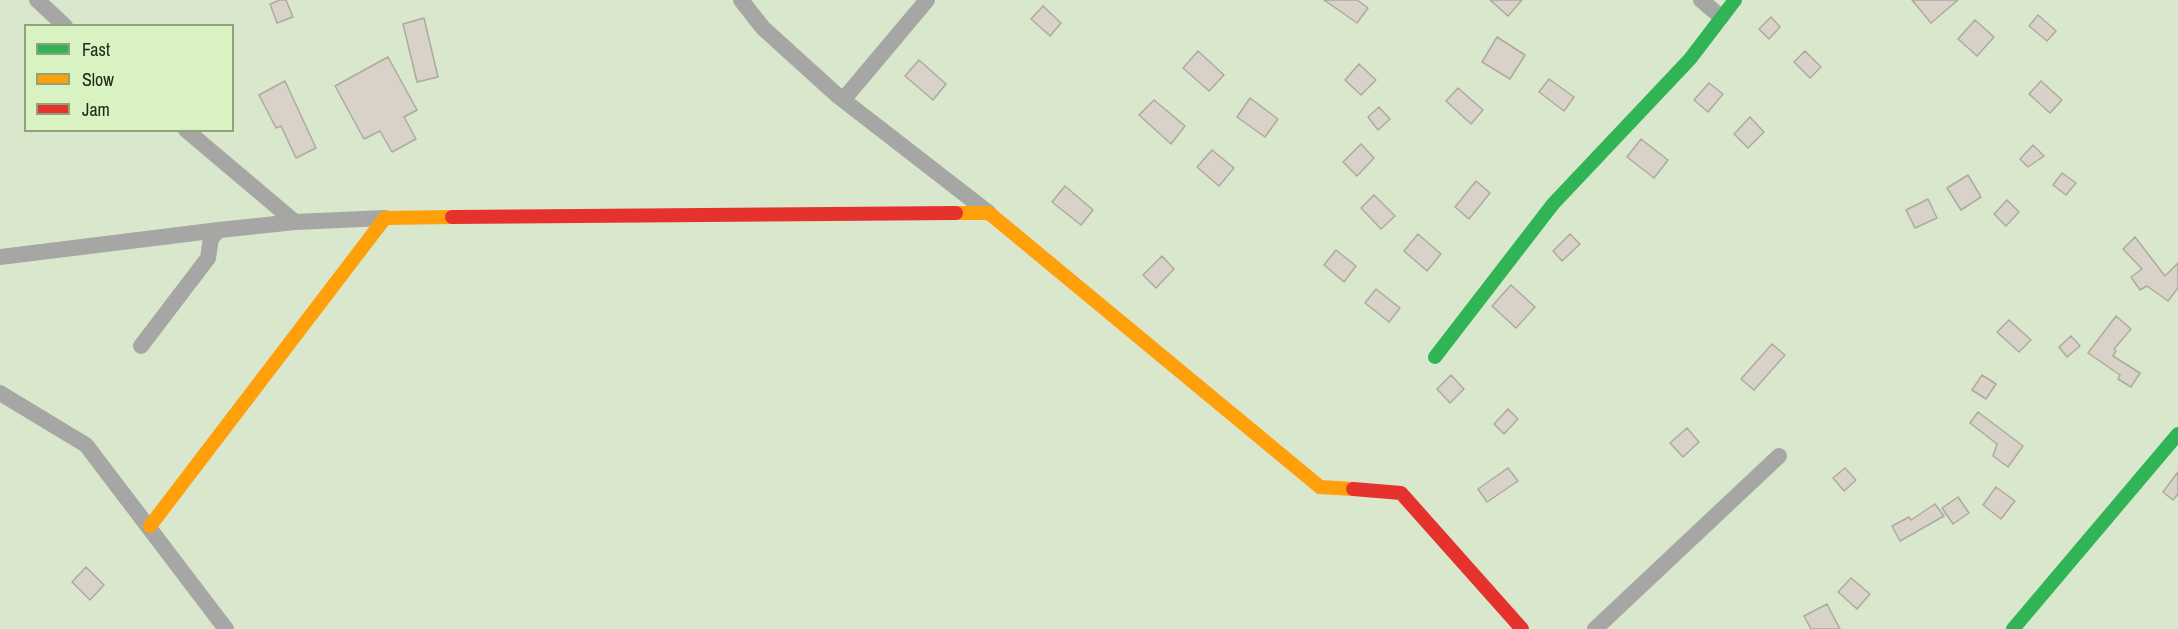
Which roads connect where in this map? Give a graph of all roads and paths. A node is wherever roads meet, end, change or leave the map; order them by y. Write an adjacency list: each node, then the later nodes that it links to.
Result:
1 (37, 0): 7 (street)
2 (741, 0): 8 (street)
3 (927, 0): 8 (street)
4 (1701, 0): 6 (street)
5 (1735, 0): 6 (street)
6 (1721, 17): 16 (street)
7 (63, 24)
8 (843, 100): 10 (street)
9 (188, 132): 12 (street)
10 (989, 213): 11 (street); 22 (street)
11 (385, 218): 12 (street); 20 (street)
12 (295, 222): 13 (street)
13 (219, 230): 14 (street); 15 (street)
14 (0, 257)
15 (141, 346)
16 (1435, 357)
17 (0, 393): 20 (street)
18 (2178, 434): 24 (street)
19 (1779, 456): 23 (street)
20 (150, 526): 21 (street)
21 (225, 629)
22 (1522, 629)
23 (1595, 629)
24 (2013, 629)

